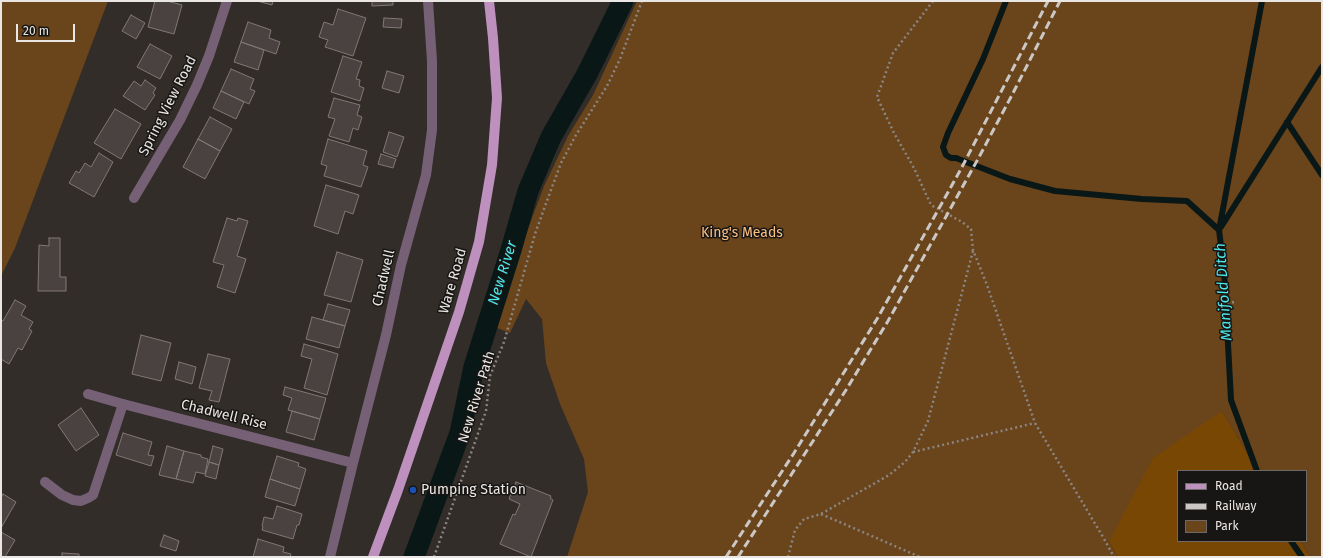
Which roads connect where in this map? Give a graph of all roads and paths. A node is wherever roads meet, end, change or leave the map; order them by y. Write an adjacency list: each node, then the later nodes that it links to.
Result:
1 (227, 1): 6 (street, Spring View Road)
2 (428, 1): 14 (street, Chadwell)
3 (489, 1): 18 (main road, Ware Road)
4 (642, 1): 19 (path, New River Path)
5 (933, 1): 7 (path)
6 (134, 198)
7 (973, 250): 12 (path); 13 (path)
8 (1238, 302): 9 (path)
9 (1217, 303)
10 (88, 394): 11 (street, Chadwell Rise)
11 (123, 404): 14 (street, Chadwell Rise); 15 (street)
12 (1035, 423): 13 (path); 22 (path)
13 (913, 452): 16 (path)
14 (353, 462): 17 (street, Chadwell)
15 (45, 482)
16 (821, 514): 20 (path); 21 (path)
17 (330, 557)
18 (373, 557)
19 (434, 557)
20 (788, 557)
21 (920, 557)
22 (1114, 557)

